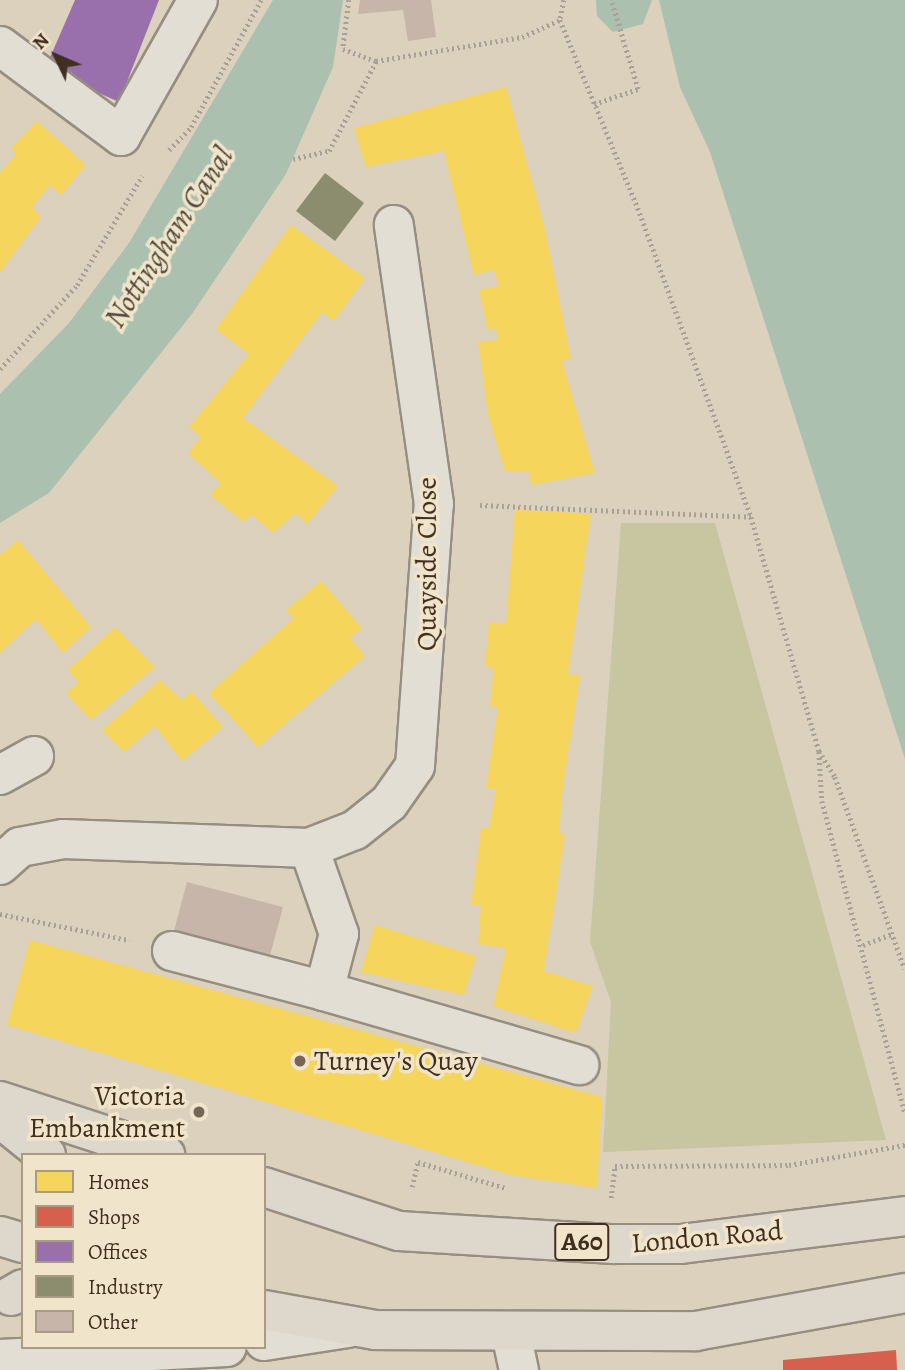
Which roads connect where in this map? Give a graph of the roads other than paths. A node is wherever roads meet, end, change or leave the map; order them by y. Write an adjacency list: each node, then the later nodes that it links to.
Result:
1 (198, 0): 2 (street)
2 (0, 46)
3 (394, 225): 6 (street, Quayside Close)
4 (34, 756): 5 (street)
5 (0, 775)
6 (309, 848): 7 (street, Quayside Close); 9 (street)
7 (0, 865)
8 (172, 951): 9 (street)
9 (324, 991): 10 (street)
10 (579, 1065)
11 (0, 1101): 14 (main road)
12 (0, 1118): 13 (main road)
13 (44, 1153)
14 (159, 1153)
15 (266, 1188): 16 (main road, London Road / A60)
16 (905, 1216)
17 (0, 1236): 18 (main road)
18 (21, 1242)
19 (905, 1293): 22 (main road)
20 (266, 1310): 21 (main road)
21 (350, 1327): 22 (main road); 23 (street)
22 (511, 1333): 26 (street)
23 (266, 1341)
24 (189, 1349): 25 (street)
25 (0, 1359)
26 (519, 1370)

